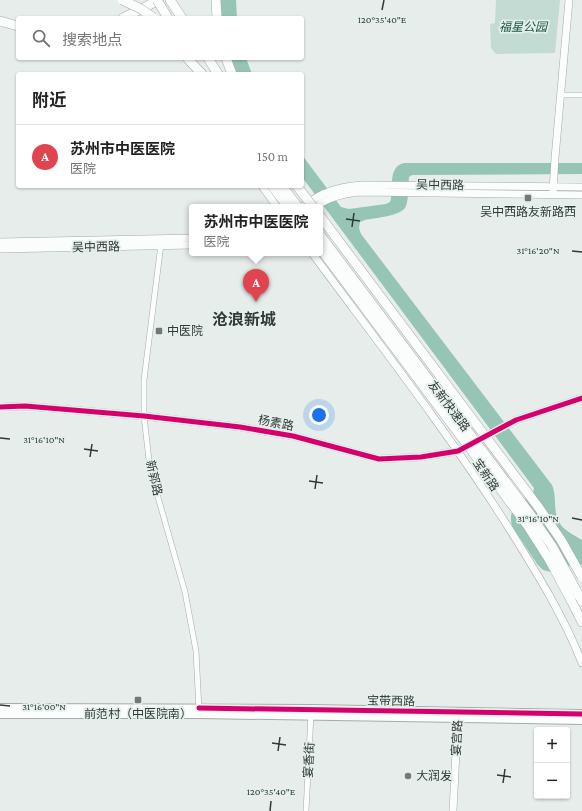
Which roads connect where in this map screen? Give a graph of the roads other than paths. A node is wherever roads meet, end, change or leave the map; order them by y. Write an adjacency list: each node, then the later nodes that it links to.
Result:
1 (122, 0): 7 (highway, bridge)
2 (158, 0): 6 (highway, bridge); 8 (highway, bridge)
3 (170, 0): 9 (highway)
4 (216, 0): 10 (highway)
5 (569, 0): 21 (street)
6 (127, 16)
7 (151, 16)
8 (167, 16)
9 (181, 16)
10 (217, 16)
11 (0, 21): 12 (highway)
12 (16, 25)
13 (191, 60): 17 (highway)
14 (192, 60): 18 (highway)
15 (209, 60): 19 (highway)
16 (227, 60): 20 (highway)
17 (198, 72)
18 (201, 72)
19 (217, 72)
20 (231, 72)
21 (561, 95): 22 (street); 30 (street)
22 (582, 95)
23 (582, 187): 30 (street, 吴中西路)
24 (263, 188): 32 (street)
25 (274, 188): 33 (highway)
26 (278, 188): 34 (highway)
27 (284, 188): 35 (highway)
28 (299, 188): 36 (highway, bridge)
29 (413, 188): 30 (street, 吴中西路); 36 (street, 吴中西路); 36 (street, 吴中西路)
30 (553, 191): 31 (street, 吴中西路)
31 (582, 195)
32 (275, 204)
33 (287, 204)
34 (287, 204)
35 (296, 204)
36 (315, 204)
37 (323, 220): 50 (highway, 友新快速路, bridge)
38 (189, 238): 41 (street, 吴中西路)
39 (323, 239): 51 (highway, 友新快速路, bridge)
40 (0, 242): 41 (street, 吴中西路)
41 (161, 242): 42 (street, 吴中西路); 43 (street, 吴中西路); 48 (street, 新郭路)
42 (189, 245)
43 (0, 249)
44 (323, 252): 52 (highway, bridge)
45 (314, 256): 49 (street, 宝新路)
46 (582, 398): 49 (street, 杨素路)
47 (1, 407): 48 (street, 杨素路)
48 (144, 416): 49 (street, 杨素路); 55 (street, 新郭路)
49 (458, 451): 53 (street, 宝新路)
50 (582, 577)
51 (582, 601)
52 (582, 622)
53 (582, 663)
54 (0, 708): 55 (main road, 宝带西路)
55 (199, 711): 56 (main road, 宝带西路); 57 (main road, 宝带西路)
56 (311, 712): 59 (main road, 宝带西路); 61 (street, 宴香街)
57 (0, 714)
58 (582, 714): 59 (main road, 宝带西路)
59 (458, 715): 60 (main road, 宝带西路); 62 (street, 宴宫路)
60 (582, 720)
61 (306, 811)
62 (452, 811)

